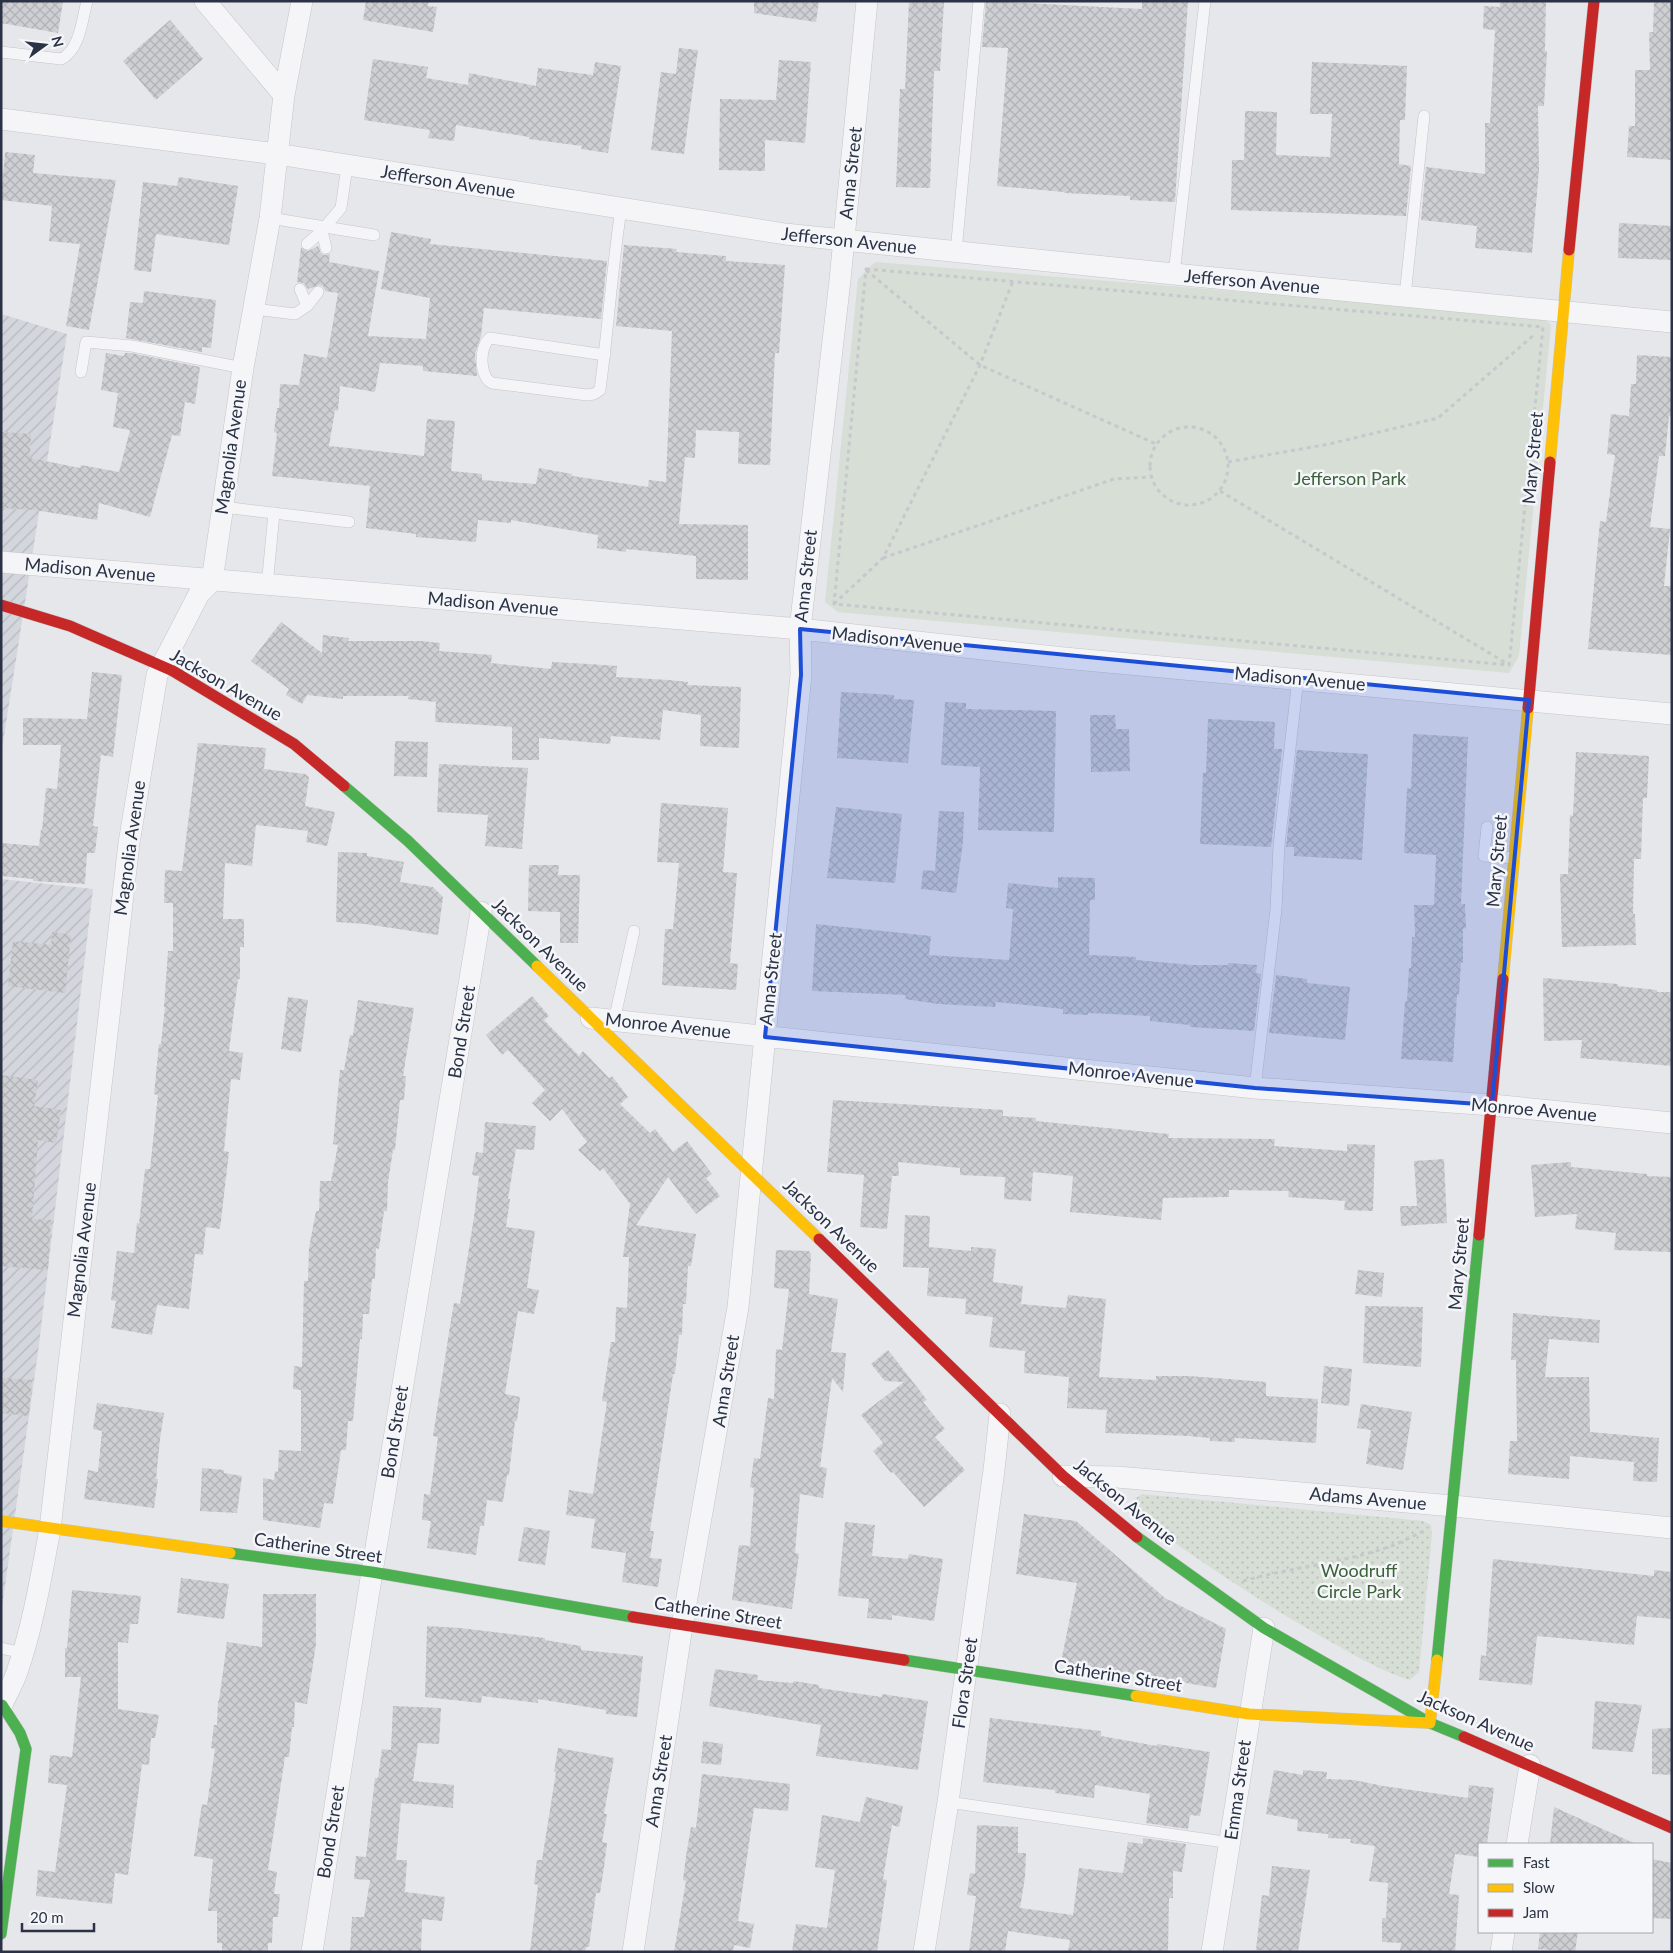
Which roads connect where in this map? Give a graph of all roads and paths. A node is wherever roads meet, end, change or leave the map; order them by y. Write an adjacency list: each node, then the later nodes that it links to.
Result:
1 (87, 1): 8 (lane)
2 (205, 1): 9 (street)
3 (302, 1): 9 (street, Magnolia Avenue)
4 (867, 1): 18 (street, Anna Street)
5 (979, 1): 21 (lane)
6 (1205, 1): 23 (lane)
7 (1594, 1): 30 (main road, Mary Street)
8 (1, 52)
9 (284, 95): 12 (street, Magnolia Avenue)
10 (1424, 116): 27 (lane)
11 (1, 119): 12 (street, Jefferson Avenue)
12 (277, 154): 13 (street, Jefferson Avenue); 15 (street, Magnolia Avenue)
13 (347, 166): 14 (street, Jefferson Avenue); 16 (lane)
14 (621, 209): 18 (street, Jefferson Avenue); 33 (lane)
15 (270, 218): 16 (lane); 29 (street, Magnolia Avenue)
16 (324, 229): 17 (lane); 19 (lane); 20 (lane)
17 (374, 235)
18 (844, 241): 21 (street, Jefferson Avenue); 50 (street, Anna Street)
19 (307, 244)
20 (326, 248)
21 (956, 252): 23 (street, Jefferson Avenue)
22 (866, 270): 24 (path); 34 (path); 48 (path)
23 (1174, 274): 27 (street, Jefferson Avenue)
24 (1013, 281): 32 (path); 34 (path)
25 (300, 289): 28 (lane)
26 (318, 292): 28 (lane)
27 (1405, 296): 30 (street, Jefferson Avenue)
28 (307, 306): 29 (lane)
29 (254, 309): 35 (street, Magnolia Avenue)
30 (1563, 312): 31 (street, Jefferson Avenue); 54 (main road, Mary Street)
31 (1672, 322)
32 (1543, 327): 38 (path); 51 (path)
33 (605, 355): 33 (lane)
34 (980, 365): 37 (path); 44 (path)
35 (243, 368): 36 (lane); 41 (street, Magnolia Avenue)
36 (81, 372)
37 (1156, 444): 38 (path); 39 (path)
38 (1228, 462): 40 (path)
39 (1152, 477): 40 (path); 44 (path)
40 (1220, 491): 51 (path)
41 (222, 507): 42 (lane); 46 (street, Magnolia Avenue)
42 (274, 513): 43 (lane); 47 (lane)
43 (350, 522)
44 (883, 558): 48 (path)
45 (1, 562): 46 (street, Madison Avenue)
46 (212, 580): 47 (street, Madison Avenue); 52 (street, Magnolia Avenue)
47 (267, 586): 50 (street, Madison Avenue)
48 (834, 604): 51 (path)
49 (1, 605): 52 (main road, Jackson Avenue)
50 (800, 629): 53 (street, Madison Avenue); 62 (street, Anna Street)
51 (1509, 664)
52 (160, 666): 58 (main road, Jackson Avenue); 72 (street, Magnolia Avenue)
53 (1298, 678): 54 (street, Madison Avenue); 63 (lane)
54 (1530, 700): 55 (street, Madison Avenue); 57 (main road, Mary Street)
55 (1672, 714)
56 (1487, 827): 57 (lane)
57 (1514, 858): 64 (main road, Mary Street)
58 (482, 912): 60 (main road, Jackson Avenue); 74 (street, Bond Street)
59 (634, 931): 61 (lane)
60 (591, 1018): 61 (street, Monroe Avenue); 66 (main road, Jackson Avenue)
61 (614, 1021): 62 (street, Monroe Avenue)
62 (765, 1036): 63 (street, Monroe Avenue); 66 (street, Anna Street)
63 (1255, 1088): 64 (street, Monroe Avenue)
64 (1492, 1105): 65 (street, Monroe Avenue); 69 (main road, Mary Street)
65 (1672, 1123)
66 (751, 1174): 67 (main road, Jackson Avenue); 76 (street, Anna Street)
67 (1000, 1414): 68 (main road, Jackson Avenue); 80 (street, Flora Street)
68 (1063, 1476): 69 (street, Adams Avenue); 77 (main road, Jackson Avenue)
69 (1453, 1506): 71 (street, Adams Avenue); 83 (main road, Mary Street)
70 (1, 1521): 72 (main road, Catherine Street)
71 (1672, 1528)
72 (50, 1529): 74 (main road, Catherine Street); 79 (street, Magnolia Avenue)
73 (1426, 1530): 75 (path)
74 (372, 1572): 76 (main road, Catherine Street); 91 (street, Bond Street)
75 (1243, 1580)
76 (682, 1626): 80 (main road, Catherine Street); 92 (street, Anna Street)
77 (1264, 1628): 82 (street, Emma Street); 83 (main road, Jackson Avenue)
78 (1, 1648): 79 (lane)
79 (23, 1653): 81 (street, Magnolia Avenue)
80 (967, 1669): 82 (main road, Catherine Street); 85 (street, Flora Street)
81 (2, 1706): 90 (main road)
82 (1249, 1714): 83 (main road, Catherine Street); 87 (street, Emma Street)
83 (1430, 1723): 84 (main road, Jackson Avenue)
84 (1530, 1764): 86 (main road, Jackson Avenue); 88 (street)
85 (948, 1802): 87 (lane); 93 (street, Flora Street)
86 (1672, 1828)
87 (1231, 1843): 94 (street, Emma Street)
88 (1517, 1843)
89 (1504, 1933): 95 (street)
90 (1, 1934)
91 (312, 1952)
92 (633, 1952)
93 (924, 1952)
94 (1212, 1952)
95 (1501, 1952)

